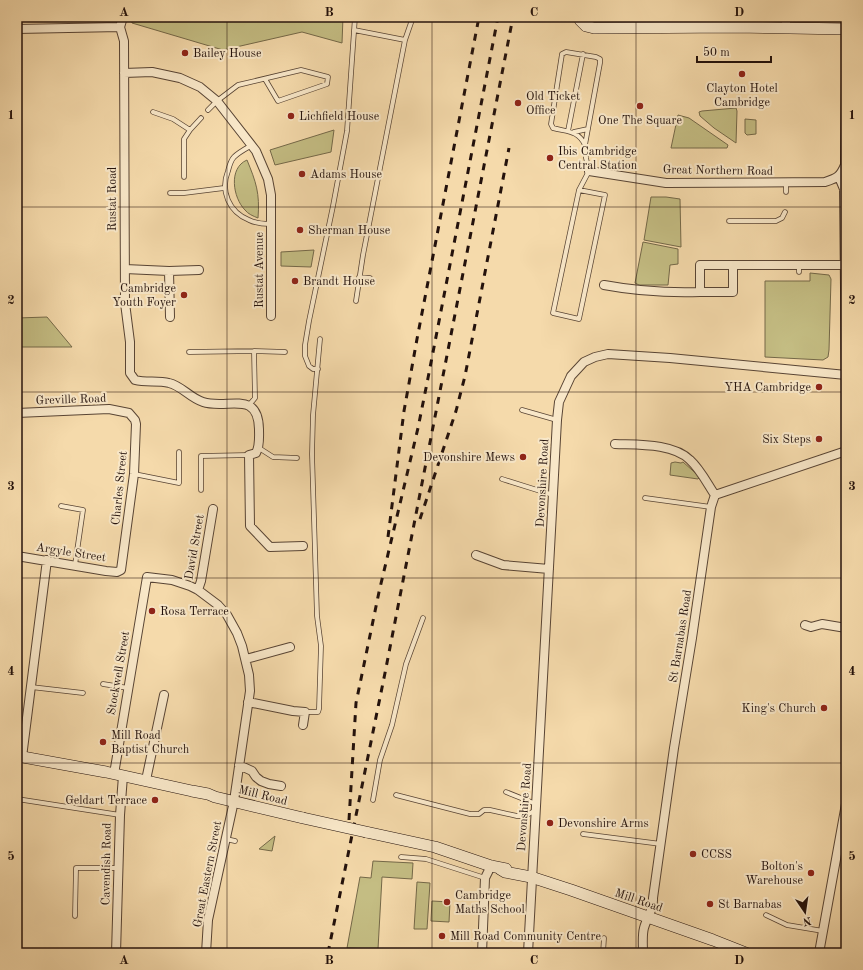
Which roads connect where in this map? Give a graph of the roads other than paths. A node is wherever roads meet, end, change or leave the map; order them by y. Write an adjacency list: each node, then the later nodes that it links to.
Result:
1 (122, 17): 7 (street, Rustat Road)
2 (355, 17): 9 (lane)
3 (413, 17): 11 (lane)
4 (580, 18): 5 (street)
5 (677, 22): 6 (street)
6 (786, 23): 10 (street)
7 (120, 27): 8 (street); 13 (street, Rustat Road)
8 (17, 29)
9 (354, 30): 11 (lane); 57 (lane)
10 (846, 30)
11 (405, 40): 45 (lane)
12 (583, 54): 20 (lane); 22 (lane); 22 (lane)
13 (124, 73): 16 (street, Rustat Avenue); 42 (street, Rustat Road)
14 (846, 76): 27 (street)
15 (265, 79): 15 (lane); 16 (lane)
16 (217, 101): 17 (lane); 24 (street, Rustat Avenue)
17 (208, 110)
18 (153, 112): 21 (lane)
19 (201, 118): 21 (lane)
20 (588, 129): 23 (lane); 25 (lane)
21 (190, 130): 28 (lane)
22 (568, 131): 23 (lane)
23 (574, 132): 25 (lane)
24 (252, 145): 31 (lane); 39 (street, Rustat Avenue)
25 (585, 146): 26 (lane)
26 (590, 171): 29 (street, Great Northern Road); 32 (lane)
27 (841, 174): 29 (street, Great Northern Road); 36 (street)
28 (184, 177)
29 (786, 182): 33 (lane)
30 (184, 188): 35 (lane)
31 (224, 188): 35 (lane); 39 (lane, Rustat Avenue)
32 (579, 190): 32 (lane)
33 (786, 192)
34 (170, 193): 35 (lane)
35 (184, 193)
36 (845, 207): 40 (street)
37 (785, 212): 38 (lane)
38 (729, 221)
39 (270, 224): 50 (street, Rustat Avenue)
40 (845, 265): 41 (street); 52 (street)
41 (733, 266): 48 (street); 48 (street)
42 (125, 269): 44 (street); 60 (street, Rustat Road)
43 (200, 270): 44 (street)
44 (169, 271): 51 (street)
45 (359, 277): 46 (lane); 49 (lane)
46 (370, 278)
47 (604, 285): 48 (street)
48 (700, 292)
49 (356, 301)
50 (271, 316)
51 (170, 317)
52 (845, 324): 58 (street)
53 (320, 339): 57 (lane)
54 (254, 351): 55 (lane); 56 (lane); 60 (lane)
55 (189, 352)
56 (285, 352)
57 (318, 369): 99 (lane)
58 (846, 375): 59 (street); 64 (street, Devonshire Road)
59 (846, 385)
60 (249, 405): 66 (street)
61 (522, 410): 64 (lane)
62 (126, 412): 63 (street, Greville Road); 71 (street, Charles Street)
63 (17, 413)
64 (557, 420): 75 (street, Devonshire Road)
65 (615, 444): 74 (street)
66 (259, 448): 69 (street); 70 (lane)
67 (846, 451): 74 (street)
68 (179, 452): 71 (lane)
69 (249, 455): 73 (lane); 80 (street)
70 (297, 458)
71 (134, 474): 86 (street, Charles Street)
72 (502, 479): 75 (lane)
73 (201, 490)
74 (715, 495): 78 (street, St Barnabas Road)
75 (553, 496): 85 (street, Devonshire Road)
76 (645, 498): 78 (lane)
77 (61, 506): 84 (lane)
78 (711, 507): 117 (street, St Barnabas Road)
79 (213, 509): 87 (street, David Street)
80 (303, 546)
81 (476, 555): 85 (street)
82 (17, 556): 83 (street, Argyle Street)
83 (47, 560): 84 (street, Argyle Street); 94 (street)
84 (75, 565): 86 (street, Argyle Street)
85 (550, 569): 112 (street, Devonshire Road)
86 (121, 570)
87 (198, 590): 92 (street); 95 (street, Stockwell Street)
88 (423, 618): 109 (lane)
89 (805, 625): 90 (street)
90 (846, 628)
91 (290, 647): 92 (street)
92 (246, 659): 98 (street)
93 (103, 684): 95 (lane)
94 (31, 687): 96 (lane); 101 (street)
95 (128, 688): 103 (street, Stockwell Street)
96 (83, 693)
97 (164, 694): 104 (street)
98 (248, 702): 99 (street); 102 (street)
99 (305, 712): 100 (street)
100 (303, 725)
101 (19, 757): 103 (street, Mill Road)
102 (239, 765): 105 (street); 110 (street)
103 (118, 775): 104 (street, Mill Road); 113 (street, Cavendish Road)
104 (146, 780): 110 (street, Mill Road)
105 (281, 786)
106 (506, 792): 112 (lane)
107 (396, 795): 112 (lane)
108 (17, 799): 113 (lane)
109 (373, 800)
110 (234, 801): 115 (street, Great Eastern Street); 119 (street, Mill Road, bridge)
111 (846, 804): 126 (street)
112 (536, 807): 122 (street, Devonshire Road)
113 (120, 815): 120 (street, Cavendish Road)
114 (583, 834): 117 (lane)
115 (225, 839): 116 (lane); 129 (street, Great Eastern Street)
116 (235, 841)
117 (661, 844): 125 (street, St Barnabas Road)
118 (401, 857): 121 (lane)
119 (495, 867): 121 (street); 122 (street, Mill Road)
120 (118, 868): 124 (lane); 128 (street, Cavendish Road)
121 (485, 878): 130 (street)
122 (528, 880): 125 (street, Mill Road); 131 (street, Devonshire Road)
123 (766, 915): 126 (lane)
124 (75, 916)
125 (648, 917): 133 (street, St Barnabas Road); 134 (street, Mill Road)
126 (823, 932): 135 (street)
127 (604, 938): 132 (lane)
128 (116, 953)
129 (206, 953)
130 (482, 953)
131 (528, 953)
132 (603, 953)
133 (643, 953)
134 (746, 953)
135 (819, 953)

